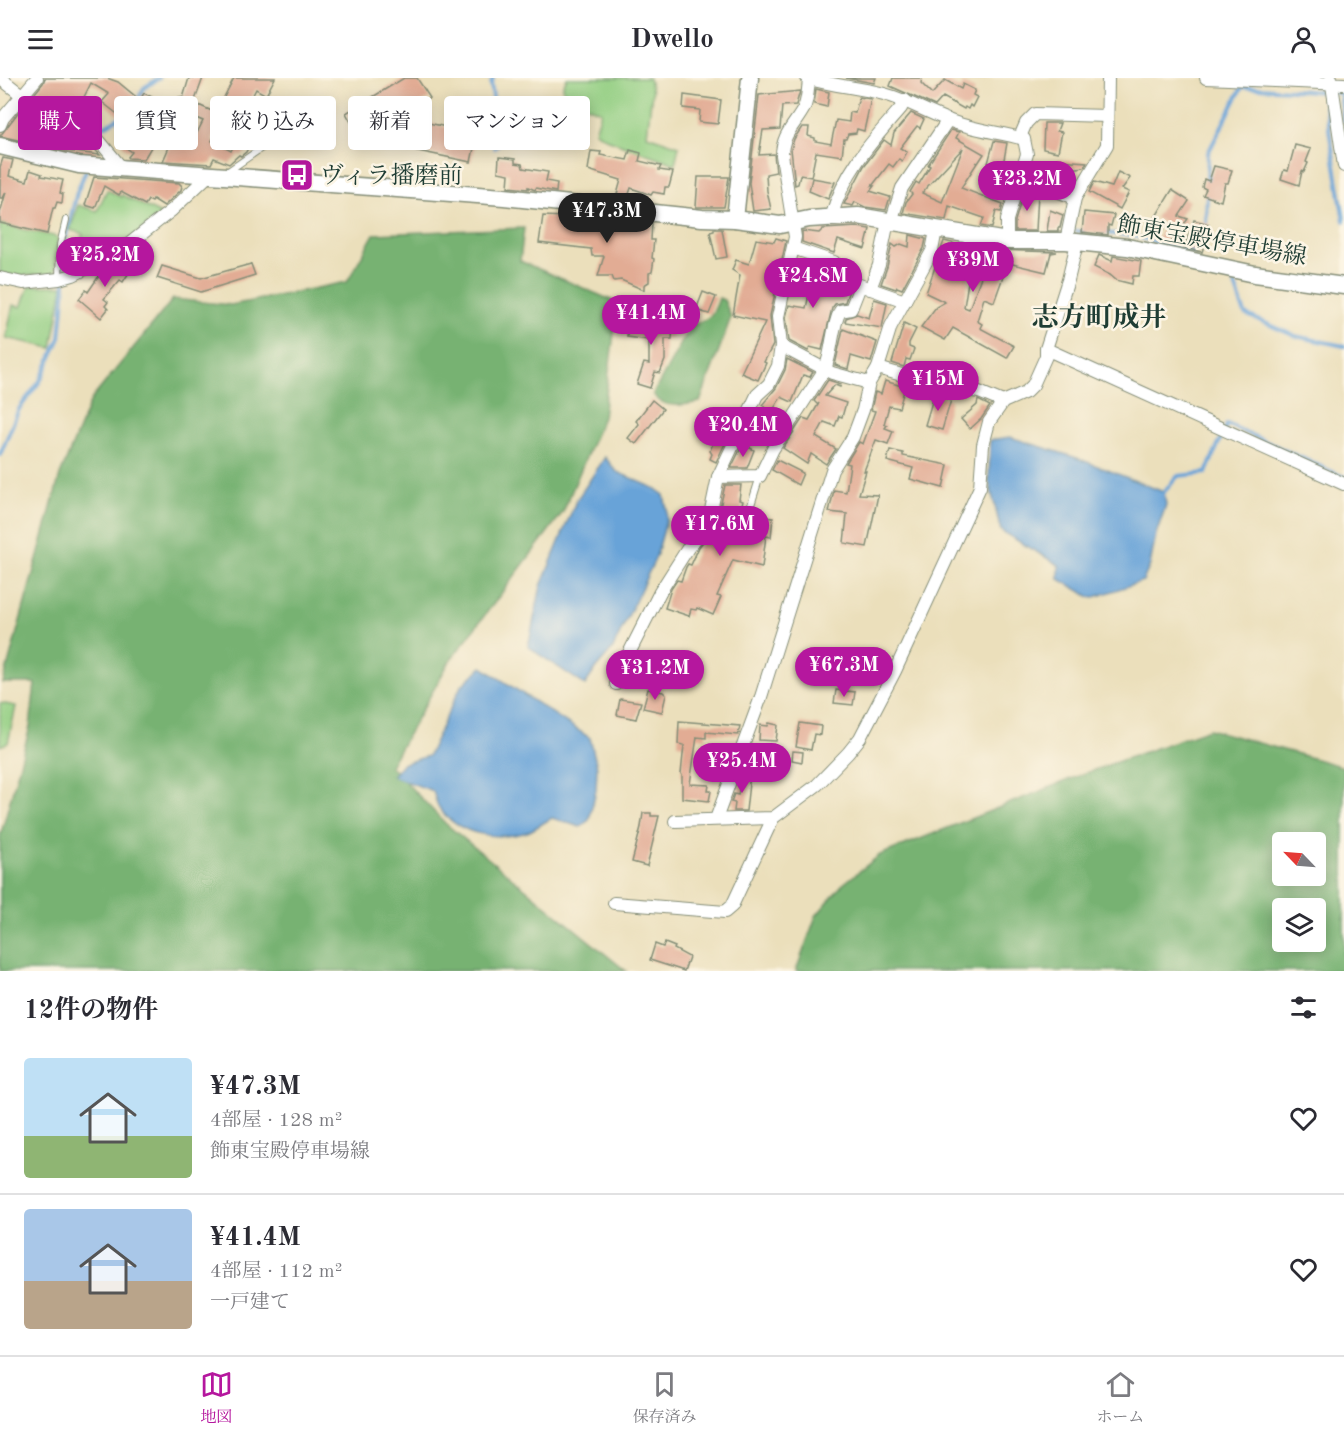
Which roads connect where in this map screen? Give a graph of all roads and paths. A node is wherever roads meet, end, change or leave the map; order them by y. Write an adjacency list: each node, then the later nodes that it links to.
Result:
1 (0, 78): 8 (street)
2 (37, 78): 9 (street)
3 (750, 78): 25 (main road)
4 (808, 78): 10 (street); 28 (street)
5 (1108, 78): 12 (street)
6 (1206, 78): 7 (street)
7 (1336, 82): 19 (street)
8 (19, 96)
9 (23, 96)
10 (905, 100): 13 (street); 24 (street)
11 (18, 101): 14 (street)
12 (1107, 116): 15 (street); 23 (street)
13 (948, 120): 15 (street); 27 (street)
14 (0, 125)
15 (1020, 137): 21 (street)
16 (102, 144): 20 (street)
17 (0, 146): 20 (main road, 飾東宝殿停車場線)
18 (258, 150): 22 (lane)
19 (1344, 166)
20 (121, 167): 22 (main road, 飾東宝殿停車場線)
21 (1022, 172): 23 (street); 30 (street)
22 (216, 175): 25 (main road, 飾東宝殿停車場線); 34 (street)
23 (1075, 198): 31 (street)
24 (831, 218): 27 (main road, 飾東宝殿停車場線); 28 (main road, 飾東宝殿停車場線)
25 (735, 219): 28 (main road, 飾東宝殿停車場線)
26 (66, 220): 34 (lane)
27 (889, 222): 29 (main road, 飾東宝殿停車場線); 36 (street)
28 (794, 223): 32 (street)
29 (936, 230): 30 (main road, 飾東宝殿停車場線); 37 (street)
30 (1007, 241): 31 (main road, 飾東宝殿停車場線)
31 (1072, 242): 35 (main road, 飾東宝殿停車場線); 39 (street)
32 (793, 248): 36 (street); 38 (street)
33 (0, 278): 34 (street)
34 (59, 279)
35 (1344, 286)
36 (865, 287): 37 (street); 41 (street)
37 (905, 301): 40 (street)
38 (781, 346): 41 (street); 45 (street)
39 (1046, 348): 43 (street); 46 (street)
40 (878, 368): 42 (street); 43 (street)
41 (825, 369): 42 (street); 44 (street)
42 (869, 383): 50 (street)
43 (1003, 402): 49 (street)
44 (760, 476): 45 (street); 47 (lane)
45 (718, 477): 48 (street)
46 (1344, 484)
47 (742, 534)
48 (616, 684)
49 (773, 818): 50 (street); 52 (street)
50 (716, 819): 51 (street)
51 (675, 821)
52 (614, 903)

